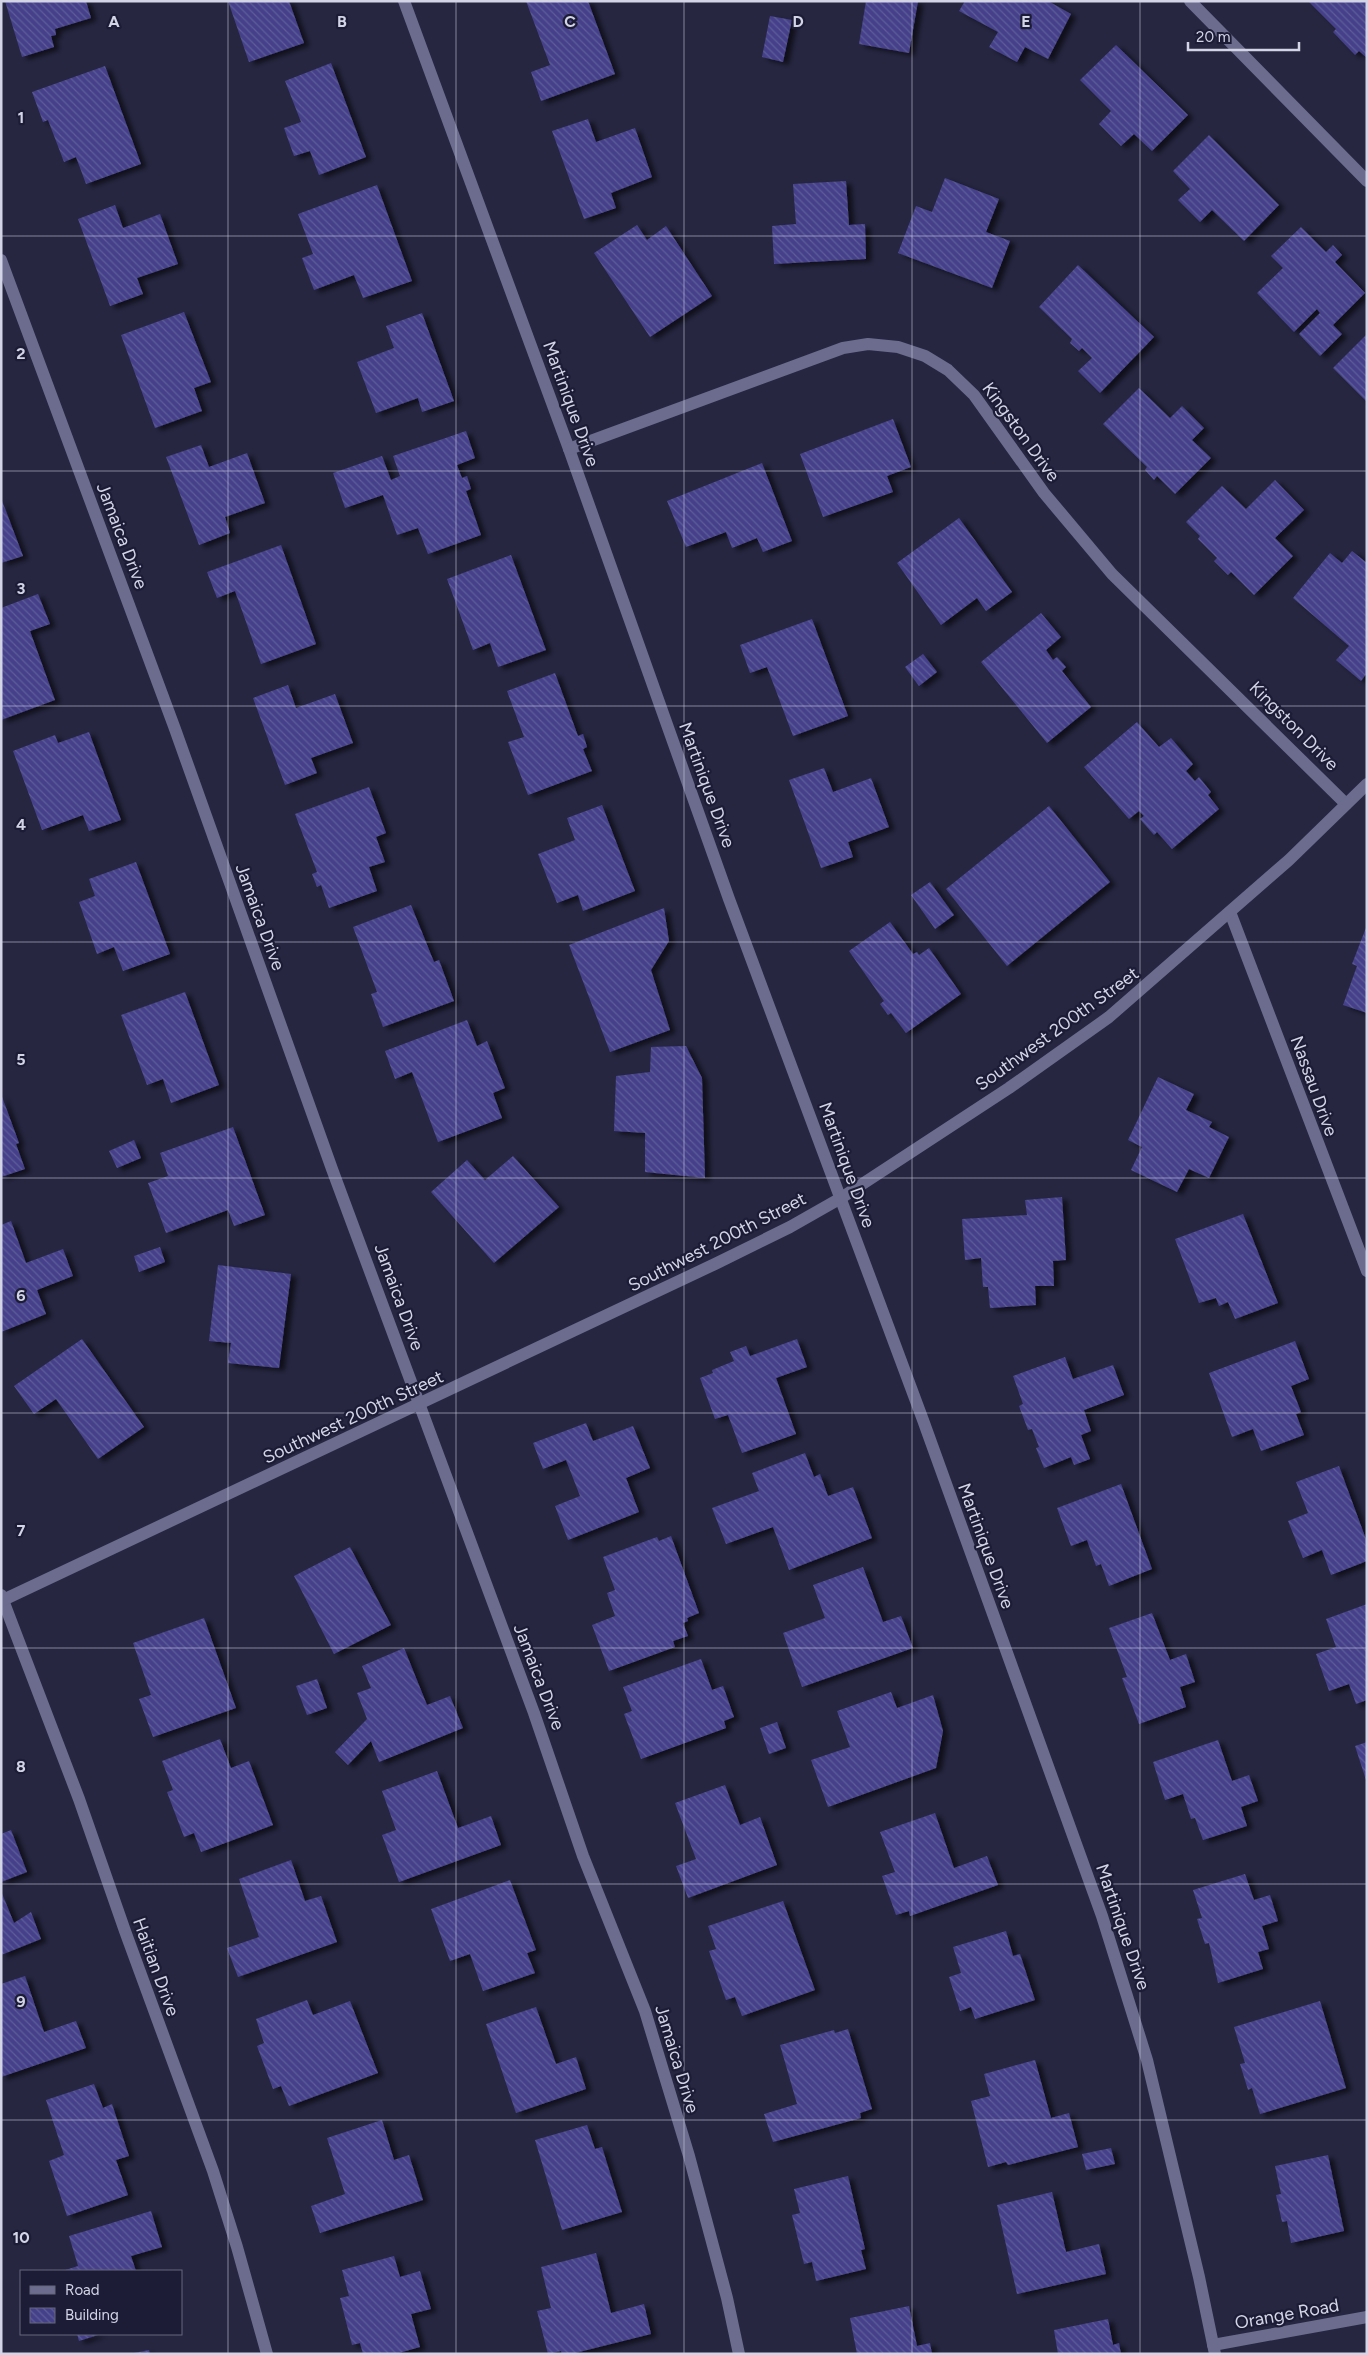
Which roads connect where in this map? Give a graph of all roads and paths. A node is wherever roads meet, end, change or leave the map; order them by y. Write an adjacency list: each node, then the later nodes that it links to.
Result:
1 (404, 1): 5 (street, Martinique Drive)
2 (1190, 1): 3 (street)
3 (1367, 181)
4 (1, 260): 11 (street, Jamaica Drive)
5 (569, 449): 7 (street, Kingston Drive); 9 (street, Martinique Drive)
6 (1367, 784): 7 (street, Southwest 200th Street)
7 (1346, 804): 8 (street, Southwest 200th Street)
8 (1230, 912): 9 (street, Southwest 200th Street); 10 (street, Nassau Drive)
9 (841, 1198): 11 (street, Southwest 200th Street); 14 (street, Martinique Drive)
10 (1367, 1271)
11 (420, 1405): 12 (street, Southwest 200th Street); 16 (street, Jamaica Drive)
12 (2, 1599): 15 (street, Haitian Drive)
13 (1367, 2317): 14 (street, Orange Road)
14 (1214, 2349)
15 (266, 2354)
16 (739, 2354)

